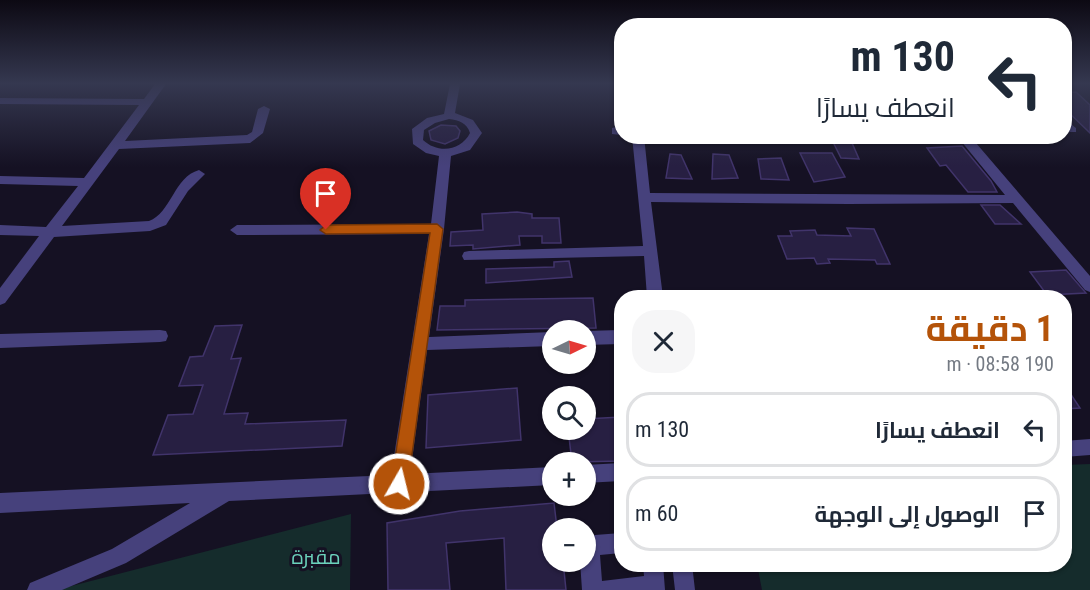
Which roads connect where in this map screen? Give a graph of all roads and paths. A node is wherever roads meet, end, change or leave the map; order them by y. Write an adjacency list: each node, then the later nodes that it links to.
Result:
1 (141, 112): 7 (street)
2 (263, 112): 7 (street)
3 (450, 112): 4 (street)
4 (449, 116): 8 (street); 8 (street)
5 (639, 144): 12 (street)
6 (970, 144): 13 (street)
7 (116, 145): 11 (street)
8 (445, 153): 14 (street)
9 (199, 174): 17 (street)
10 (0, 180): 11 (street)
11 (88, 182): 17 (street)
12 (644, 197): 13 (street); 18 (street)
13 (1017, 199): 20 (street)
14 (437, 229): 16 (street); 30 (street)
15 (0, 230): 17 (street)
16 (237, 230)
17 (50, 232): 24 (street)
18 (650, 251): 19 (street); 23 (street)
19 (469, 256)
20 (1071, 263): 21 (street); 22 (street)
21 (1090, 263)
22 (1090, 286)
23 (654, 290)
24 (0, 299)
25 (160, 336): 29 (street)
26 (614, 337): 27 (street)
27 (596, 338)
28 (542, 339): 30 (street)
29 (0, 341)
30 (420, 344): 36 (street)
31 (1090, 447): 32 (street)
32 (1072, 448)
33 (614, 472): 34 (street)
34 (596, 473)
35 (542, 477): 36 (street)
36 (399, 484): 37 (street)
37 (226, 492): 38 (street); 43 (street)
38 (0, 503)
39 (614, 544): 44 (street)
40 (654, 572): 42 (street)
41 (683, 572): 46 (street)
42 (655, 588): 45 (street)
43 (37, 590)
44 (592, 590)
45 (606, 590)
46 (685, 590)

